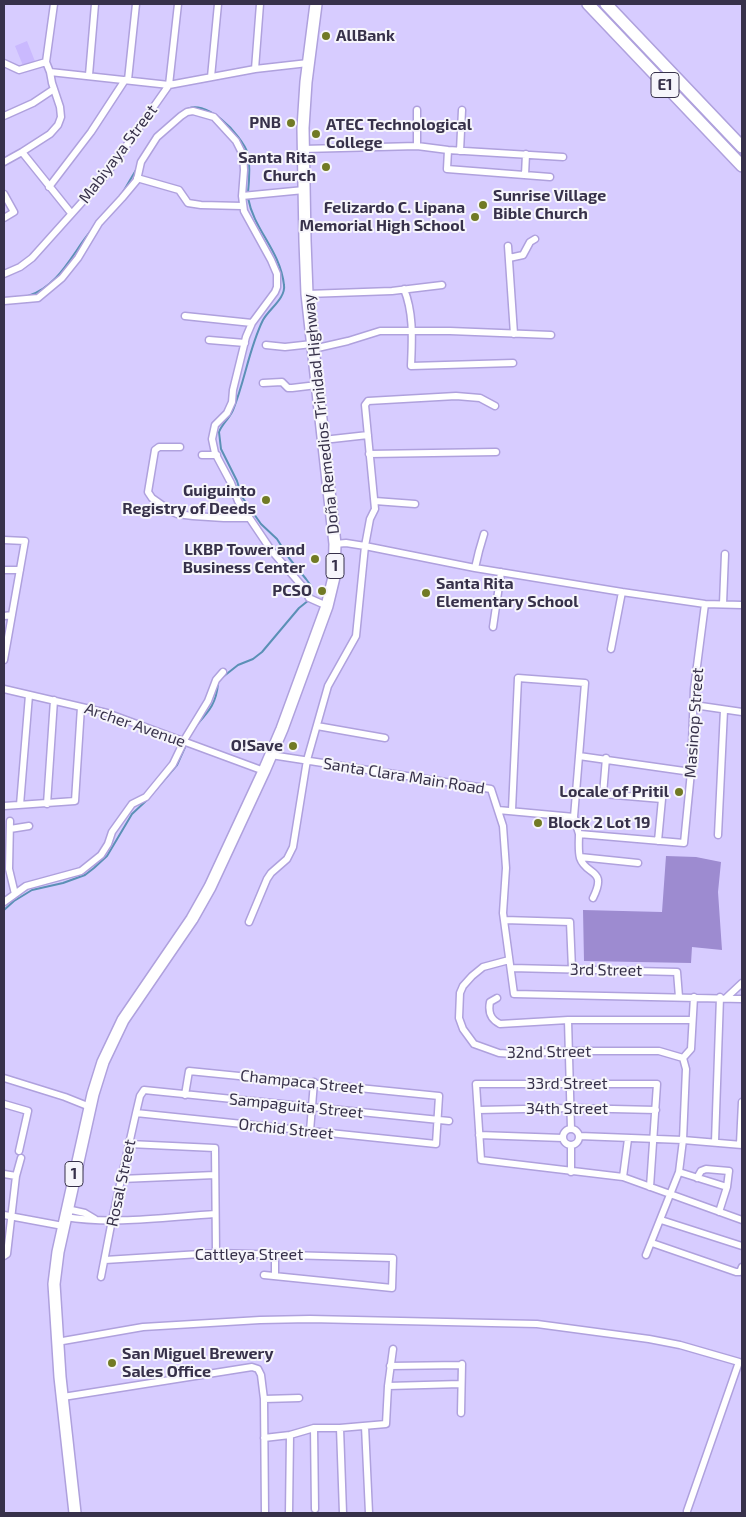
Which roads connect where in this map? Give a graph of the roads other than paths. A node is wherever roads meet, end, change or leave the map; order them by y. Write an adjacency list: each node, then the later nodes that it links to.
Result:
1 (54, 4): 10 (street)
2 (94, 4): 15 (street)
3 (136, 4): 17 (street)
4 (178, 4): 18 (street, Mabiyaya Street)
5 (218, 4): 16 (street)
6 (260, 4): 13 (street)
7 (316, 4): 12 (highway, Doña Remedios Trinidad Highway / 1)
8 (588, 4): 32 (highway, E1)
9 (606, 4): 24 (highway, E1)
10 (46, 62): 11 (street); 14 (street)
11 (4, 63)
12 (308, 63): 13 (street); 25 (highway, Doña Remedios Trinidad Highway / 1)
13 (255, 69): 16 (street)
14 (50, 72): 15 (street); 19 (street)
15 (89, 75): 17 (street)
16 (211, 77): 18 (street)
17 (126, 80): 18 (street); 36 (street)
18 (169, 85): 41 (street, Mabiyaya Street)
19 (54, 90): 22 (street); 28 (street)
20 (417, 110): 23 (street)
21 (462, 110): 27 (street)
22 (4, 116)
23 (417, 146): 25 (street); 26 (street)
24 (742, 147)
25 (303, 149): 37 (highway, Doña Remedios Trinidad Highway / 1)
26 (448, 150): 27 (street); 33 (street)
27 (460, 151): 29 (street)
28 (22, 152): 31 (street); 36 (street)
29 (526, 154): 30 (street); 33 (street)
30 (563, 157)
31 (4, 162)
32 (742, 166)
33 (525, 175): 34 (street)
34 (550, 177)
35 (137, 178): 39 (street); 40 (street); 50 (street)
36 (49, 187): 41 (street)
37 (304, 190): 39 (street); 49 (highway, Doña Remedios Trinidad Highway / 1)
38 (4, 194): 42 (street)
39 (243, 196): 40 (street)
40 (242, 206): 52 (street)
41 (71, 213): 46 (street, Mabiyaya Street)
42 (4, 218)
43 (535, 239): 45 (street)
44 (508, 246): 45 (street)
45 (509, 258): 54 (street)
46 (4, 274)
47 (442, 285): 48 (street)
48 (404, 289): 49 (street); 53 (street)
49 (307, 294): 59 (highway, Doña Remedios Trinidad Highway / 1)
50 (4, 301)
51 (185, 316): 52 (street)
52 (252, 323): 57 (street)
53 (412, 331): 54 (street); 59 (street); 60 (street)
54 (514, 334): 55 (street)
55 (551, 335)
56 (209, 340): 57 (street)
57 (245, 343): 70 (street)
58 (266, 345): 59 (street)
59 (313, 347): 62 (highway, Doña Remedios Trinidad Highway / 1)
60 (513, 363)
61 (263, 382): 62 (street)
62 (317, 385): 65 (highway, Doña Remedios Trinidad Highway / 1)
63 (495, 406): 64 (street)
64 (368, 435): 65 (street); 68 (street)
65 (323, 440): 76 (highway, Doña Remedios Trinidad Highway / 1)
66 (180, 447): 73 (street)
67 (496, 452): 68 (street)
68 (368, 454): 71 (street)
69 (202, 455): 70 (street)
70 (217, 455): 73 (street)
71 (375, 501): 72 (street); 77 (street)
72 (415, 504)
73 (249, 518): 87 (street)
74 (484, 534): 79 (street)
75 (4, 540): 81 (street)
76 (335, 544): 77 (street); 87 (highway, Doña Remedios Trinidad Highway / 1)
77 (365, 546): 79 (street); 101 (street)
78 (726, 554): 85 (street)
79 (475, 568): 82 (street)
80 (4, 570): 81 (street)
81 (20, 570): 89 (street)
82 (501, 572): 83 (street); 90 (street)
83 (622, 592): 84 (street); 91 (street)
84 (705, 604): 85 (street); 97 (street, Masinop Street)
85 (722, 604): 86 (street)
86 (742, 605)
87 (327, 606): 104 (highway, Doña Remedios Trinidad Highway / 1)
88 (4, 616): 89 (street)
89 (12, 616): 92 (street)
90 (493, 626)
91 (611, 649)
92 (4, 660)
93 (223, 672): 103 (street)
94 (4, 689): 95 (street, Archer Avenue)
95 (29, 695): 96 (street, Archer Avenue); 111 (street)
96 (54, 700): 98 (street, Archer Avenue); 110 (street)
97 (694, 705): 99 (street); 109 (street, Masinop Street)
98 (81, 707): 103 (street, Archer Avenue); 110 (street)
99 (724, 710): 100 (street); 120 (street)
100 (742, 712)
101 (317, 726): 102 (street); 107 (street)
102 (385, 738)
103 (184, 742): 108 (street, Archer Avenue); 124 (street)
104 (271, 755): 107 (street, Santa Clara Main Road); 108 (highway, Doña Remedios Trinidad Highway / 1)
105 (579, 756): 106 (street); 114 (street); 115 (street)
106 (606, 758): 109 (street); 121 (street)
107 (307, 760): 113 (street, Santa Clara Main Road); 128 (street)
108 (264, 771): 149 (highway, Doña Remedios Trinidad Highway / 1)
109 (691, 772): 121 (street, Masinop Street)
110 (47, 804): 111 (street)
111 (20, 805): 112 (street)
112 (4, 806)
113 (498, 810): 114 (street); 127 (street, Santa Clara Main Road)
114 (512, 810): 115 (street)
115 (574, 817): 119 (street)
116 (10, 822): 118 (street)
117 (29, 826): 118 (street)
118 (10, 829): 124 (street)
119 (579, 834): 121 (street); 122 (street)
120 (718, 835)
121 (658, 841)
122 (580, 858): 123 (street); 125 (street)
123 (638, 863)
124 (15, 894): 126 (street)
125 (592, 898)
126 (4, 902)
127 (504, 920): 129 (street, Santa Clara Main Road); 131 (street)
128 (249, 922)
129 (509, 960): 130 (street, Santa Clara Main Road); 140 (street, 32nd Street)
130 (510, 968): 131 (street, 3rd Street); 133 (street, Santa Clara Main Road)
131 (572, 969): 133 (street, 3rd Street)
132 (742, 983): 135 (street)
133 (679, 996): 134 (street, Santa Clara Main Road)
134 (694, 997): 135 (street, Santa Clara Main Road); 139 (street)
135 (723, 997): 137 (street, Santa Clara Main Road); 165 (street)
136 (497, 998): 138 (street)
137 (742, 998)
138 (568, 1020): 139 (street); 140 (street)
139 (692, 1020): 141 (street)
140 (570, 1052): 141 (street, 32nd Street); 144 (street)
141 (683, 1058): 164 (street)
142 (4, 1078): 149 (street)
143 (314, 1082): 146 (street, Champaca Street); 150 (street); 155 (street, Champaca Street)
144 (570, 1084): 151 (street); 152 (street, 33rd Street); 153 (street, 33rd Street)
145 (144, 1090): 146 (street, Sampaguita Street); 154 (street, Rosal Street)
146 (185, 1095): 150 (street, Sampaguita Street)
147 (742, 1102): 168 (street)
148 (4, 1104): 173 (street)
149 (90, 1107): 184 (highway, Doña Remedios Trinidad Highway / 1)
150 (312, 1107): 155 (street, Sampaguita Street); 158 (street)
151 (570, 1108): 152 (street, 34th Street); 153 (street, 34th Street); 157 (street)
152 (478, 1110): 159 (street)
153 (656, 1110): 163 (street)
154 (136, 1113): 158 (street, Orchid Street); 166 (street, Rosal Street)
155 (438, 1120): 156 (street, Sampaguita Street); 158 (street, Orchid Street)
156 (449, 1121)
157 (571, 1129): 160 (street); 161 (street)
158 (310, 1131)
159 (480, 1135): 161 (street); 169 (street)
160 (579, 1136): 162 (street); 167 (street)
161 (564, 1138): 167 (street)
162 (628, 1139): 163 (street); 174 (street)
163 (654, 1139): 164 (street); 177 (street)
164 (683, 1140): 165 (street); 170 (street)
165 (715, 1142): 168 (street)
166 (129, 1144): 172 (street); 176 (street, Rosal Street)
167 (571, 1145): 169 (street)
168 (741, 1145)
169 (571, 1172): 174 (street)
170 (680, 1172): 175 (street); 179 (street)
171 (4, 1174): 173 (street)
172 (215, 1175): 176 (street); 181 (street)
173 (16, 1176): 183 (street)
174 (623, 1178): 177 (street)
175 (697, 1178): 178 (street); 178 (street)
176 (121, 1179): 185 (street, Rosal Street)
177 (650, 1186): 179 (street)
178 (727, 1187): 180 (street)
179 (671, 1195): 180 (street); 186 (street)
180 (719, 1212): 187 (street)
181 (215, 1214): 185 (street); 190 (street)
182 (4, 1215): 183 (street)
183 (12, 1216): 184 (street); 193 (street)
184 (65, 1217): 185 (street); 199 (highway, Doña Remedios Trinidad Highway / 1)
185 (112, 1220): 194 (street, Rosal Street)
186 (662, 1220): 188 (street); 189 (street)
187 (742, 1220)
188 (652, 1243): 192 (street); 195 (street)
189 (742, 1246)
190 (216, 1253): 191 (street, Cattleya Street); 194 (street, Cattleya Street)
191 (275, 1255): 197 (street); 197 (street, Cattleya Street)
192 (646, 1255)
193 (4, 1256)
194 (105, 1260): 198 (street, Rosal Street)
195 (741, 1270)
196 (264, 1275): 197 (street)
197 (275, 1276)
198 (101, 1277)
199 (57, 1342): 201 (street); 205 (highway, Doña Remedios Trinidad Highway / 1)
200 (393, 1349): 202 (street)
201 (741, 1360): 215 (street)
202 (390, 1366): 203 (street); 204 (street)
203 (461, 1384): 204 (street); 208 (street)
204 (388, 1386): 209 (street)
205 (63, 1397): 207 (street); 216 (highway, Doña Remedios Trinidad Highway / 1)
206 (299, 1398): 207 (street)
207 (264, 1399): 213 (street)
208 (461, 1413)
209 (365, 1426): 211 (street); 220 (street)
210 (314, 1428): 211 (street); 212 (street); 214 (street)
211 (340, 1428): 219 (street)
212 (290, 1435): 213 (street); 218 (street)
213 (264, 1438): 217 (street)
214 (315, 1510)
215 (687, 1511)
216 (75, 1513)
217 (265, 1513)
218 (289, 1513)
219 (343, 1513)
220 (369, 1513)

